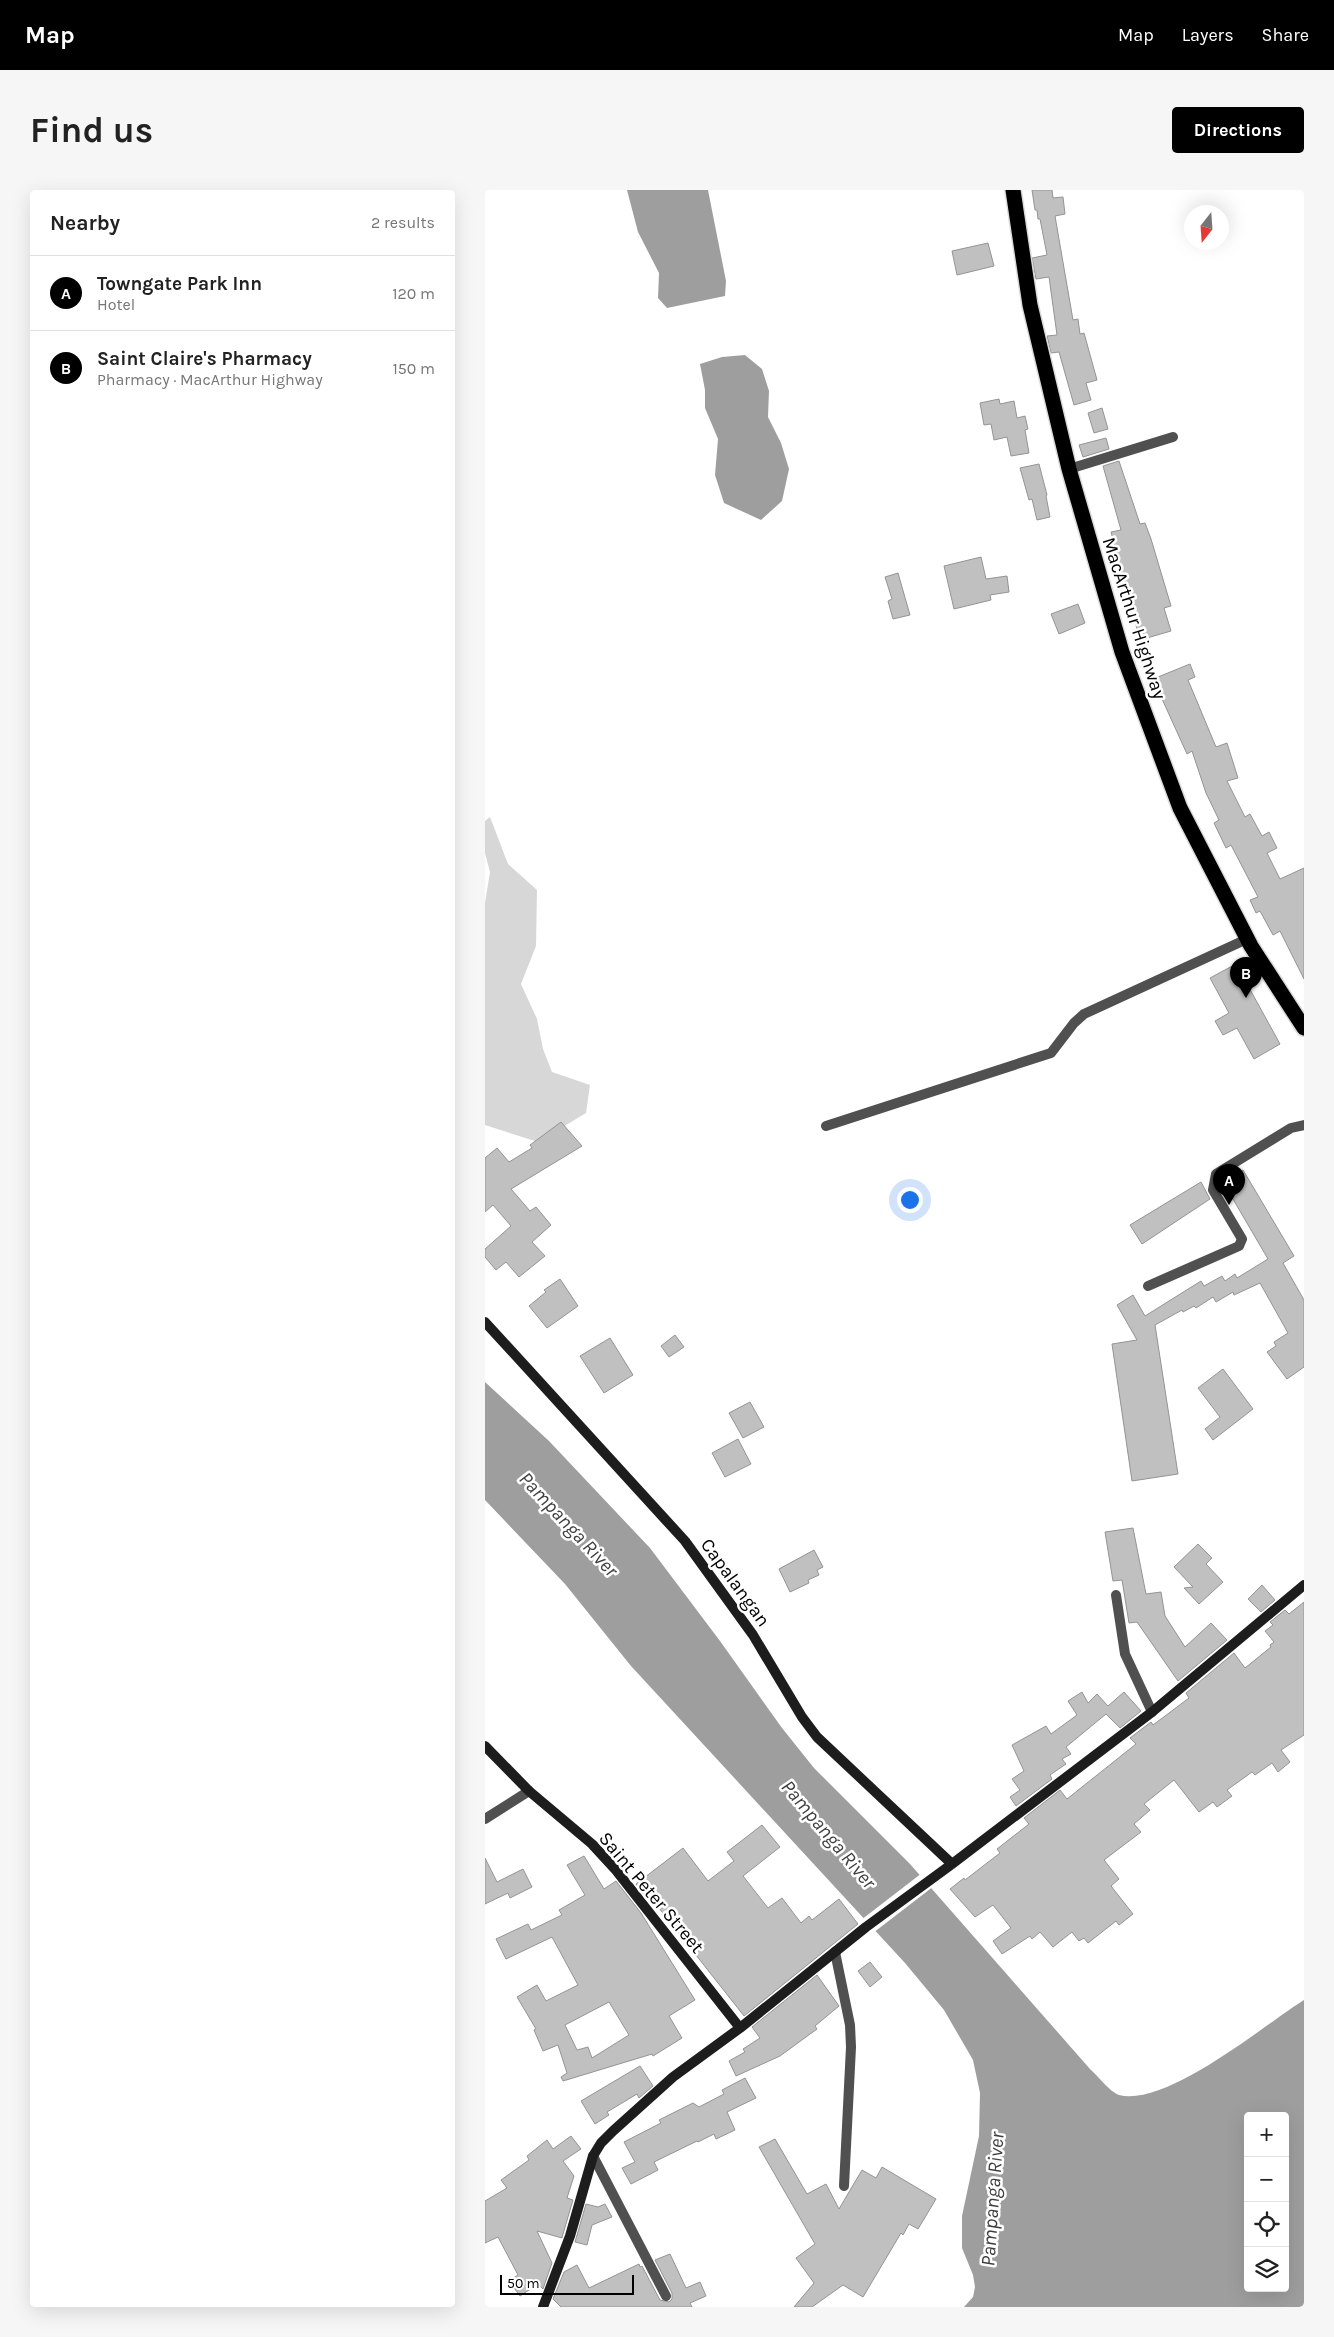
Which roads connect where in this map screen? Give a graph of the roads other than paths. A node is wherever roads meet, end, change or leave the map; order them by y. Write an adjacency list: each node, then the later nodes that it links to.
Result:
1 (1013, 190): 3 (highway, MacArthur Highway)
2 (1173, 437): 3 (street)
3 (1069, 470): 4 (highway, MacArthur Highway)
4 (1247, 939): 5 (highway, MacArthur Highway); 7 (street)
5 (1304, 1028)
6 (1304, 1125): 8 (street)
7 (826, 1126)
8 (1149, 1286)
9 (485, 1322): 16 (main road, Capalangan)
10 (1304, 1585): 12 (main road)
11 (1116, 1595): 12 (street)
12 (1152, 1712): 16 (main road)
13 (485, 1746): 14 (main road, Saint Peter Street)
14 (529, 1791): 15 (street); 18 (main road, Saint Peter Street)
15 (485, 1819)
16 (952, 1864): 17 (main road)
17 (835, 1952): 18 (main road); 20 (street)
18 (740, 2028): 19 (main road)
19 (593, 2156): 21 (street); 22 (main road)
20 (844, 2186)
21 (665, 2296)
22 (543, 2307)

